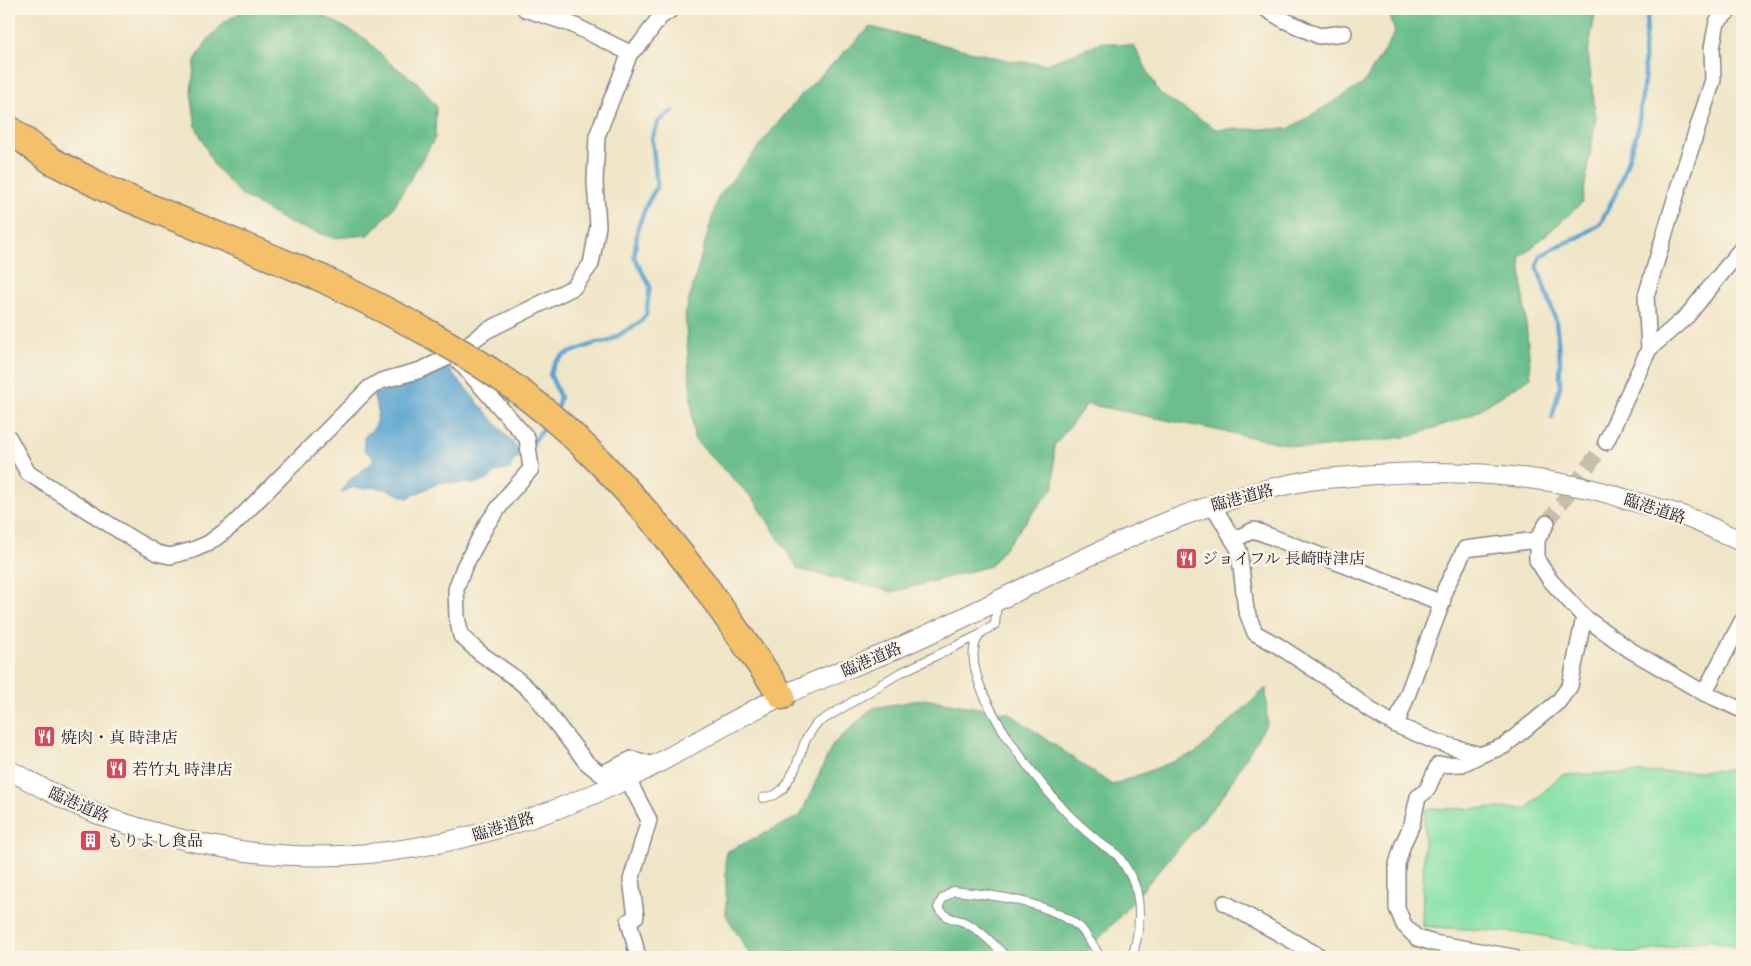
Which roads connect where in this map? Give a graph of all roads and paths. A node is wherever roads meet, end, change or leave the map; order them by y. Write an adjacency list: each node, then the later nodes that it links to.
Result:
1 (525, 9): 6 (street)
2 (672, 9): 6 (street)
3 (1266, 9): 5 (street)
4 (1731, 9): 9 (street)
5 (1344, 33)
6 (630, 53): 10 (street)
7 (9, 129): 24 (highway, bridge)
8 (1742, 248): 9 (street)
9 (1649, 349): 12 (street)
10 (453, 355): 11 (street); 28 (street)
11 (9, 438)
12 (1606, 442)
13 (1213, 505): 15 (street); 17 (street, 臨港道路); 18 (street, 臨港道路)
14 (1547, 523): 16 (street)
15 (1233, 540): 19 (street); 26 (street)
16 (1537, 540): 19 (street); 20 (street)
17 (1742, 542)
18 (997, 602): 22 (lane); 24 (street, 臨港道路)
19 (1442, 603): 26 (street)
20 (1584, 617): 23 (street); 27 (street)
21 (1742, 621): 23 (street)
22 (980, 635): 31 (lane); 36 (lane)
23 (1704, 693): 25 (street)
24 (782, 696): 28 (street, 臨港道路)
25 (1742, 710)
26 (1396, 725): 27 (street)
27 (1480, 755): 38 (street)
28 (654, 765): 30 (street, 臨港道路)
29 (9, 770): 30 (street, 臨港道路)
30 (627, 778): 33 (street)
31 (763, 798)
32 (1225, 903): 37 (street)
33 (638, 957)
34 (1006, 957): 35 (lane)
35 (1099, 957)
36 (1132, 957)
37 (1321, 957)
38 (1513, 957)

